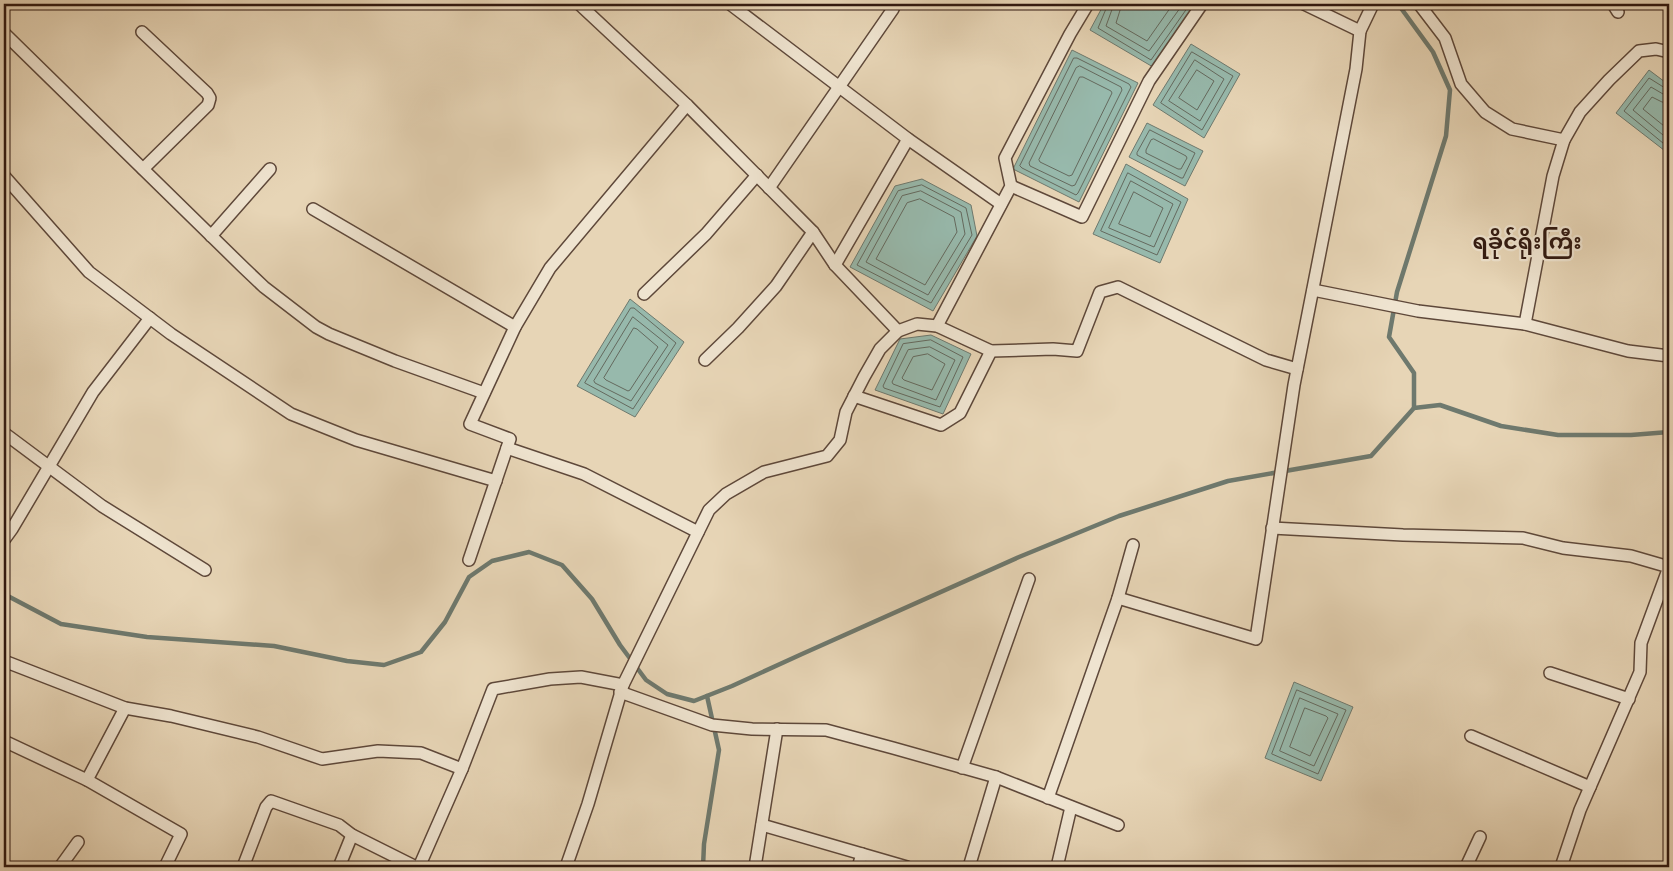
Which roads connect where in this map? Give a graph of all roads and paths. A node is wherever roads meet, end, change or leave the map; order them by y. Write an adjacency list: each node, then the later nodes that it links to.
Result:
1 (579, 4): 14 (street)
2 (730, 4): 13 (street)
3 (895, 4): 13 (street)
4 (1088, 4): 21 (street)
5 (1202, 4): 21 (street)
6 (1304, 4): 9 (street)
7 (1373, 4): 9 (street)
8 (1419, 4): 16 (street)
9 (1360, 30): 28 (street)
10 (142, 32): 17 (street)
11 (4, 33): 17 (street)
12 (1669, 52): 16 (street)
13 (840, 87): 15 (street); 22 (street)
14 (687, 105): 19 (street); 33 (street)
15 (908, 139): 23 (street); 27 (street)
16 (1564, 140): 31 (street)
17 (143, 169): 26 (street)
18 (270, 169): 26 (street)
19 (757, 175): 22 (street); 29 (street)
20 (4, 176): 30 (street)
21 (1011, 186): 23 (street)
22 (769, 188): 25 (street)
23 (1001, 204): 32 (street)
24 (313, 208): 33 (street)
25 (813, 232): 27 (street); 37 (street)
26 (211, 236): 39 (street)
27 (835, 265): 34 (street)
28 (1313, 290): 31 (street); 38 (street)
29 (644, 294)
30 (150, 318): 43 (street); 44 (street)
31 (1525, 324): 36 (street)
32 (937, 326): 34 (street); 35 (street)
33 (514, 327): 39 (street)
34 (898, 331): 40 (street)
35 (991, 351): 38 (street); 40 (street)
36 (1669, 356)
37 (705, 360)
38 (1297, 369): 45 (street)
39 (484, 393): 42 (street)
40 (854, 396): 46 (street)
41 (4, 433): 43 (street)
42 (507, 448): 44 (street); 46 (street)
43 (48, 467): 47 (street); 51 (street)
44 (496, 481): 49 (street)
45 (1272, 528): 50 (street); 53 (street)
46 (698, 532): 56 (street)
47 (4, 540)
48 (1134, 545): 53 (street)
49 (469, 560)
50 (1669, 567): 57 (street)
51 (205, 570)
52 (1029, 578): 62 (street)
53 (1118, 598): 67 (street)
54 (4, 661): 58 (street)
55 (1550, 672): 57 (street)
56 (622, 688): 59 (street); 63 (street); 80 (street)
57 (1629, 699): 66 (street)
58 (124, 708): 63 (street); 65 (street)
59 (777, 729): 62 (street); 69 (street)
60 (1472, 736): 66 (street)
61 (4, 741): 65 (street)
62 (962, 768): 64 (street)
63 (462, 769): 79 (street)
64 (996, 777): 67 (street); 84 (street)
65 (87, 780): 76 (street)
66 (1590, 787): 87 (street)
67 (1048, 798): 68 (street)
68 (1071, 807): 70 (street); 85 (street)
69 (762, 825): 74 (street); 81 (street)
70 (1118, 825)
71 (352, 835): 77 (street); 78 (street); 79 (street)
72 (1480, 837): 86 (street)
73 (78, 842): 75 (street)
74 (862, 854): 82 (street); 83 (street)
75 (60, 867)
76 (165, 867)
77 (243, 867)
78 (339, 867)
79 (418, 867)
80 (566, 867)
81 (755, 867)
82 (858, 867)
83 (907, 867)
84 (969, 867)
85 (1057, 867)
86 (1466, 867)
87 (1561, 867)

